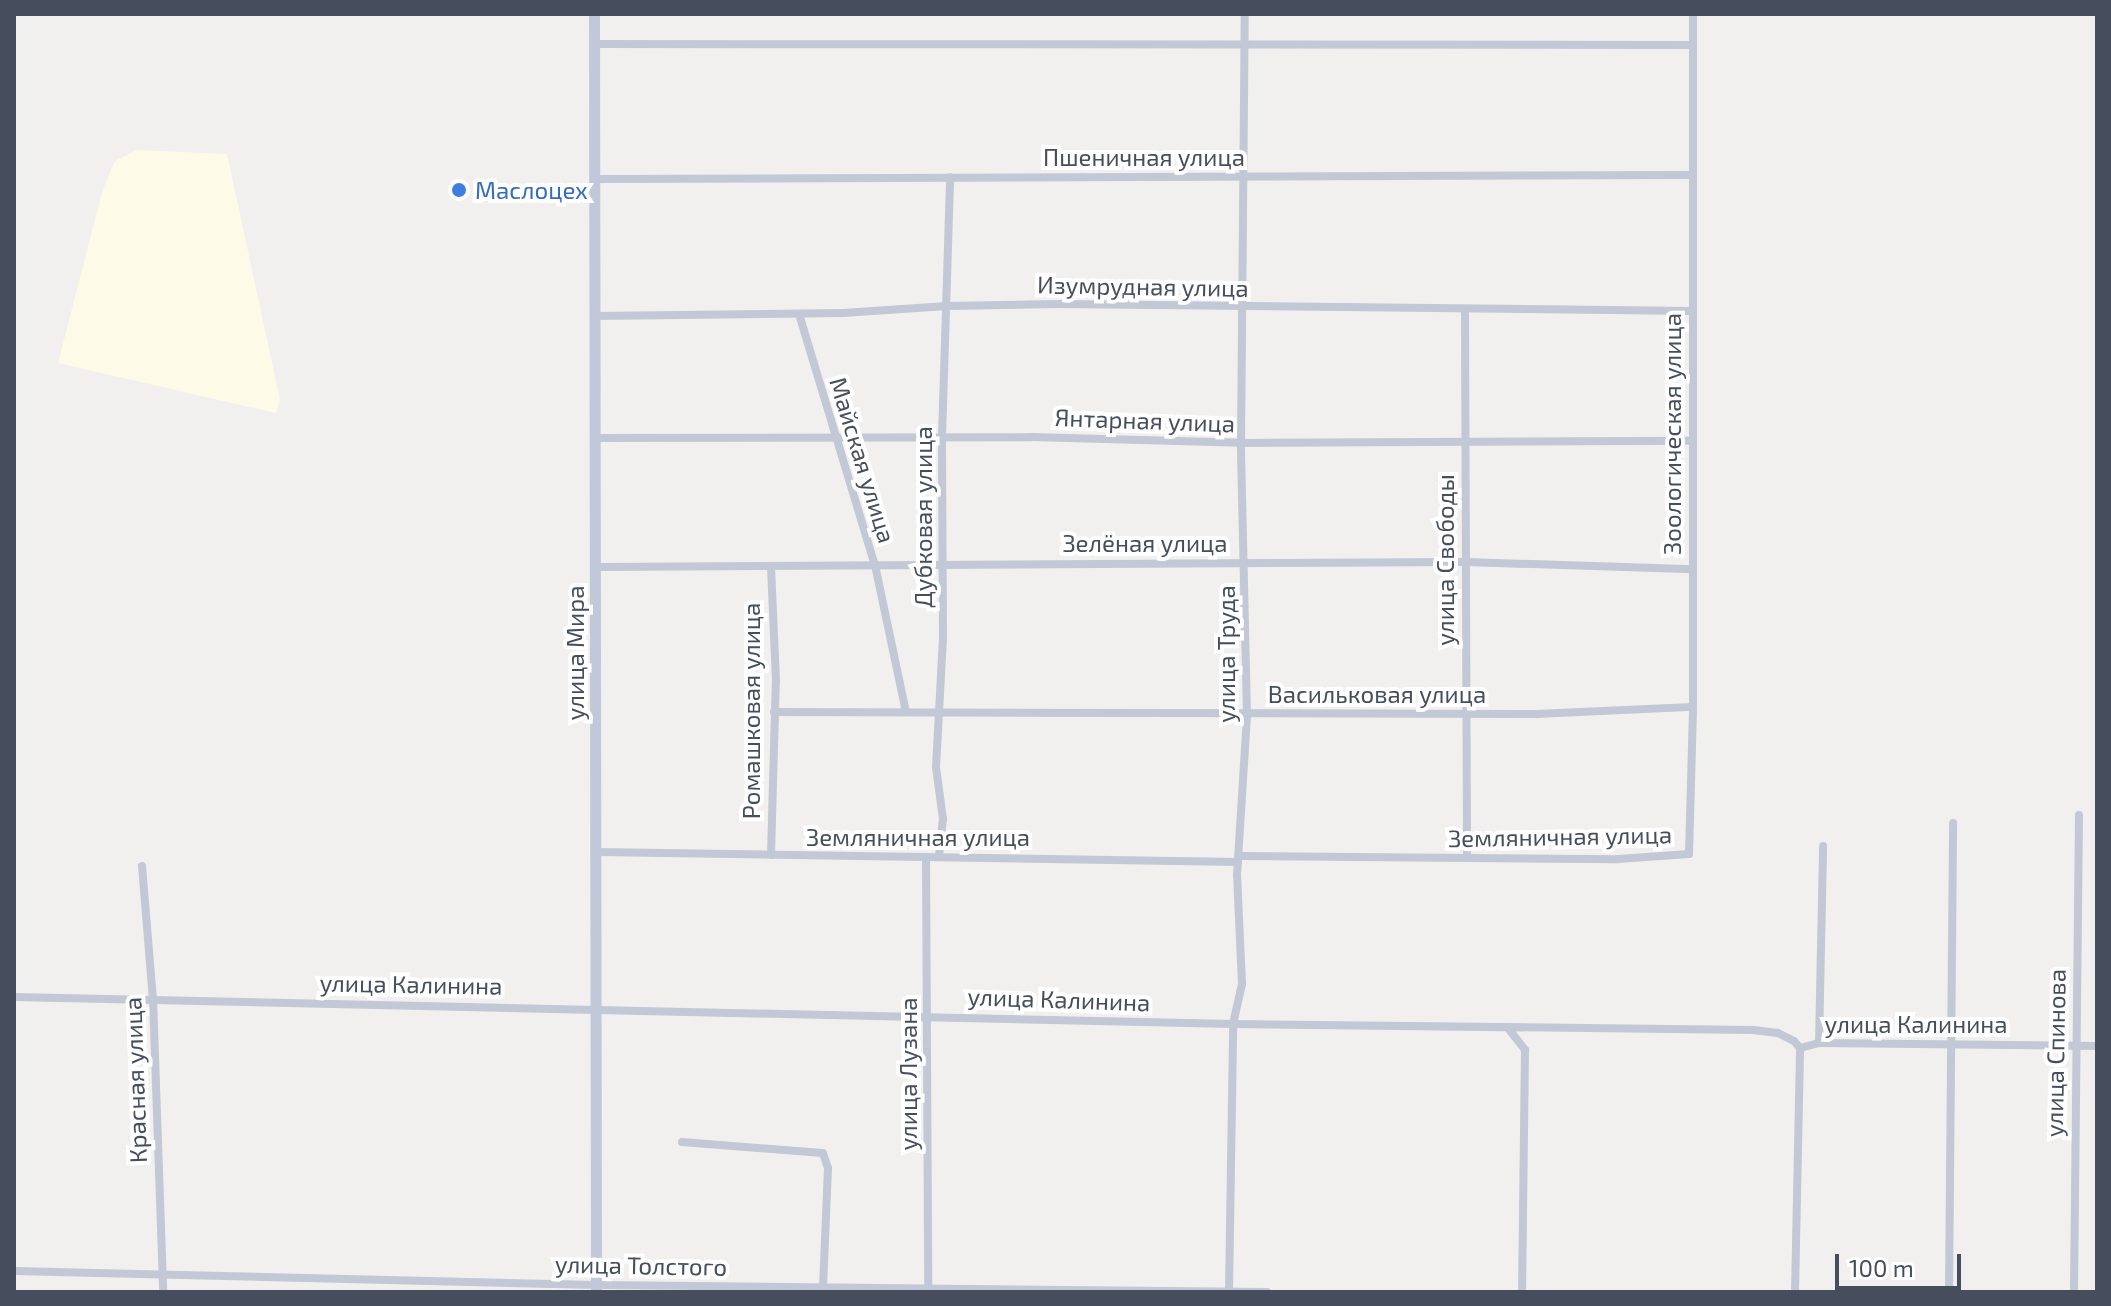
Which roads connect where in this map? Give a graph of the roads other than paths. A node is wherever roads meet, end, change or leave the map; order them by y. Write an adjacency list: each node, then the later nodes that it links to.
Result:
1 (594, 14): 5 (main road, улица Мира)
2 (1245, 14): 4 (street, улица Труда)
3 (1693, 14): 6 (street, Зоологическая улица)
4 (1245, 42): 5 (street); 6 (street); 9 (street, улица Труда)
5 (594, 44): 10 (main road, улица Мира)
6 (1692, 45): 7 (street, Зоологическая улица)
7 (1693, 175): 9 (street, Пшеничная улица); 14 (street, Зоологическая улица)
8 (950, 177): 9 (street, Пшеничная улица); 10 (street, Пшеничная улица); 11 (street, Дубковая улица)
9 (1242, 177): 12 (street, улица Труда)
10 (594, 179): 16 (main road, улица Мира)
11 (947, 306): 12 (street, Изумрудная улица); 15 (street, Изумрудная улица); 17 (street, Дубковая улица)
12 (1241, 308): 13 (street, Изумрудная улица); 22 (street, улица Труда)
13 (1465, 310): 14 (street, Изумрудная улица); 21 (street, улица Свободы)
14 (1692, 311): 20 (street, Зоологическая улица)
15 (799, 314): 16 (street, Изумрудная улица); 19 (street, Майская улица)
16 (595, 316): 18 (main road, улица Мира)
17 (942, 437): 19 (street, Янтарная улица); 22 (street, Янтарная улица); 26 (street, Дубковая улица)
18 (596, 438): 19 (street, Янтарная улица); 28 (main road, улица Мира)
19 (834, 439): 25 (street, Майская улица)
20 (1692, 441): 21 (street, Янтарная улица); 29 (street, Зоологическая улица)
21 (1466, 442): 22 (street, Янтарная улица); 24 (street, улица Свободы)
22 (1241, 443): 23 (street, улица Труда)
23 (1245, 562): 24 (street, Зелёная улица); 26 (street, Зелёная улица); 35 (street, улица Труда)
24 (1465, 562): 29 (street, Зелёная улица); 33 (street, улица Свободы)
25 (875, 565): 26 (street, Зелёная улица); 27 (street, Зелёная улица); 32 (street, Майская улица)
26 (943, 565): 34 (street, Дубковая улица)
27 (771, 566): 28 (street, Зелёная улица); 31 (street, Ромашковая улица)
28 (597, 567): 39 (main road, улица Мира)
29 (1693, 569): 30 (street, Зоологическая улица)
30 (1693, 707): 33 (street, Васильковая улица); 40 (street, Зоологическая улица)
31 (774, 712): 32 (street, Васильковая улица); 41 (street, Ромашковая улица)
32 (906, 712): 34 (street, Васильковая улица)
33 (1465, 712): 35 (street, Васильковая улица); 44 (street, улица Свободы)
34 (939, 713): 35 (street, Васильковая улица); 42 (street, Дубковая улица)
35 (1247, 715): 45 (street, улица Труда)
36 (2079, 815): 55 (street, улица Спинова)
37 (1953, 823): 53 (street)
38 (1823, 846): 54 (street)
39 (597, 852): 41 (street, Земляничная улица); 49 (main road, улица Мира)
40 (1689, 854): 44 (street, Земляничная улица)
41 (771, 855): 43 (street, Земляничная улица)
42 (939, 856): 43 (street, Земляничная улица); 45 (street, Земляничная улица)
43 (926, 857): 50 (street, улица Лузана)
44 (1467, 858): 45 (street, Земляничная улица)
45 (1240, 859): 51 (street, улица Труда)
46 (142, 866): 48 (street, Красная улица)
47 (14, 997): 48 (street, улица Калинина)
48 (153, 999): 49 (street, улица Калинина); 60 (street, Красная улица)
49 (597, 1008): 50 (street, улица Калинина); 62 (main road, улица Мира)
50 (927, 1014): 51 (street, улица Калинина); 64 (street, улица Лузана)
51 (1233, 1024): 52 (street, улица Калинина); 66 (street, улица Труда)
52 (1508, 1028): 57 (street, улица Калинина); 68 (street)
53 (1949, 1042): 54 (street, улица Калинина); 55 (street, улица Калинина); 70 (street)
54 (1819, 1043): 57 (street, улица Калинина)
55 (2074, 1046): 56 (street, улица Калинина); 71 (street, улица Спинова)
56 (2097, 1046)
57 (1800, 1048): 69 (street)
58 (682, 1142): 61 (street)
59 (14, 1271): 60 (street, улица Толстого)
60 (162, 1272): 62 (street, улица Толстого); 65 (street, Красная улица)
61 (823, 1287): 63 (street, улица Толстого); 64 (street, улица Толстого)
62 (596, 1288): 63 (street, улица Толстого)
63 (799, 1289)
64 (928, 1291): 66 (street, улица Толстого)
65 (163, 1292)
66 (1229, 1292): 67 (street, улица Толстого)
67 (1267, 1292)
68 (1522, 1292)
69 (1795, 1292)
70 (1949, 1292)
71 (2074, 1292)

